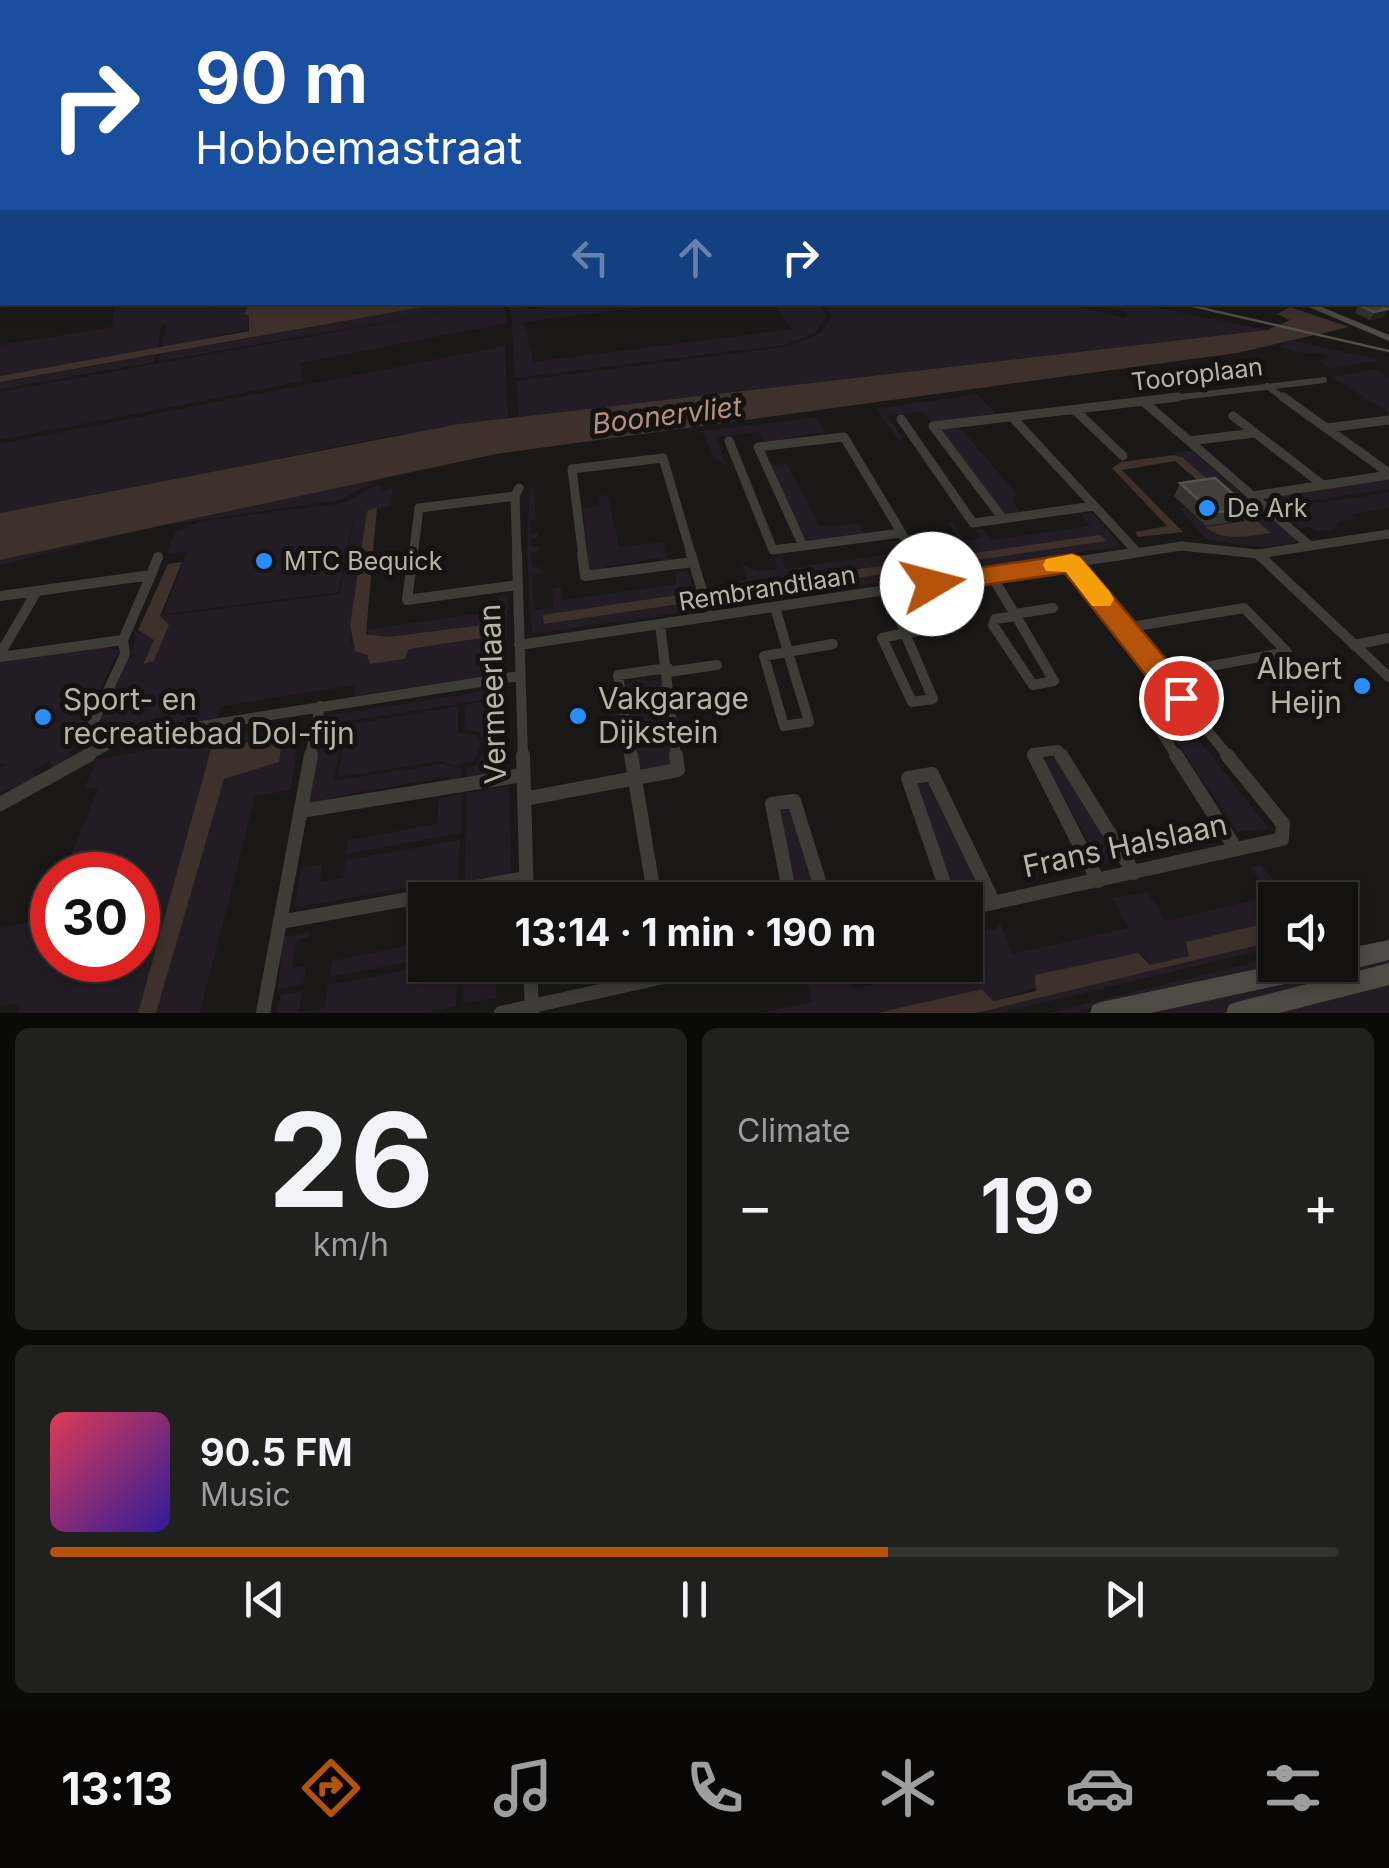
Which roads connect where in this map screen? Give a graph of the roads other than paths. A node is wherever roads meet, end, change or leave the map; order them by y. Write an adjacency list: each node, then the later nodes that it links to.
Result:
1 (1308, 305): 2 (main road)
2 (1389, 338)
3 (1324, 380): 4 (street, Tooroplaan)
4 (1267, 386): 5 (street, Tooroplaan); 11 (street)
5 (1142, 401): 6 (street, Tooroplaan); 14 (street)
6 (1074, 409): 8 (street, Tooroplaan); 15 (street)
7 (1234, 416): 12 (street)
8 (1012, 417): 20 (street); 21 (street, Tooroplaan)
9 (901, 419): 21 (street)
10 (1389, 420): 11 (street)
11 (1327, 428): 16 (street)
12 (1256, 433): 14 (street); 17 (street)
13 (729, 440): 24 (street)
14 (1190, 442): 19 (street)
15 (1124, 456)
16 (1389, 474): 17 (street)
17 (1323, 486): 19 (street)
18 (517, 492): 34 (street, Vermeerlaan); 34 (street)
19 (1252, 496): 25 (street)
20 (1094, 506): 21 (street); 26 (street)
21 (1003, 519)
22 (901, 533): 24 (street); 24 (street); 33 (street)
23 (1389, 534): 25 (street, Rembrandtlaan)
24 (803, 546)
25 (1310, 546): 27 (street, Rembrandtlaan)
26 (1137, 552): 27 (street, Rembrandtlaan); 30 (street, Rembrandtlaan)
27 (1258, 554): 49 (street)
28 (158, 557): 32 (street)
29 (693, 562): 29 (street); 41 (street)
30 (1072, 563): 31 (street, Rembrandtlaan); 44 (street)
31 (991, 575): 33 (street, Rembrandtlaan); 40 (street)
32 (150, 576): 36 (street); 47 (street)
33 (932, 584): 35 (street, Rembrandtlaan)
34 (517, 585): 50 (street, Vermeerlaan)
35 (888, 590): 38 (street, Rembrandtlaan); 45 (street)
36 (37, 591): 37 (street); 52 (street)
37 (0, 596)
38 (775, 606): 41 (street, Rembrandtlaan); 51 (street)
39 (1053, 608): 40 (street)
40 (1016, 615): 40 (street)
41 (710, 617): 42 (street, Rembrandtlaan)
42 (660, 624): 50 (street, Rembrandtlaan); 54 (street)
43 (944, 627): 45 (street)
44 (1124, 628): 55 (street); 55 (street)
45 (906, 633): 45 (street)
46 (1389, 638): 49 (street)
47 (123, 640): 52 (street); 60 (street)
48 (834, 644): 51 (street)
49 (1354, 644): 57 (street)
50 (519, 645): 56 (street, Vermeerlaan)
51 (789, 651): 51 (street)
52 (0, 656)
53 (716, 664): 54 (street)
54 (668, 670): 62 (street); 62 (street)
55 (1162, 675): 58 (street)
56 (519, 676): 59 (street); 61 (street, Vermeerlaan)
57 (1389, 677)
58 (1181, 698): 66 (street); 66 (street, Frans Halslaan)
59 (320, 706): 60 (street); 65 (street)
60 (94, 751): 64 (street)
61 (523, 775): 63 (street, Vermeerlaan); 65 (street)
62 (636, 778): 63 (street); 71 (street)
63 (524, 799): 68 (street, Vermeerlaan)
64 (0, 804)
65 (301, 811): 77 (street)
66 (1236, 849): 67 (street, Frans Halslaan)
67 (1134, 873): 69 (street, Frans Halslaan); 69 (street)
68 (526, 878): 70 (street, Vermeerlaan); 77 (street)
69 (1098, 880): 75 (street, Frans Halslaan)
70 (526, 882)
71 (651, 882)
72 (788, 882): 73 (street)
73 (820, 882)
74 (944, 882): 75 (street)
75 (994, 902): 76 (street, Frans Halslaan)
76 (983, 905)
77 (280, 922): 85 (street)
78 (1389, 950): 79 (main road)
79 (1358, 957)
80 (1389, 974): 88 (main road)
81 (1258, 979): 87 (main road)
82 (531, 982): 84 (street)
83 (629, 982): 84 (street)
84 (532, 1011): 86 (street)
85 (263, 1013)
86 (500, 1013)
87 (1101, 1013)
88 (1237, 1013)

